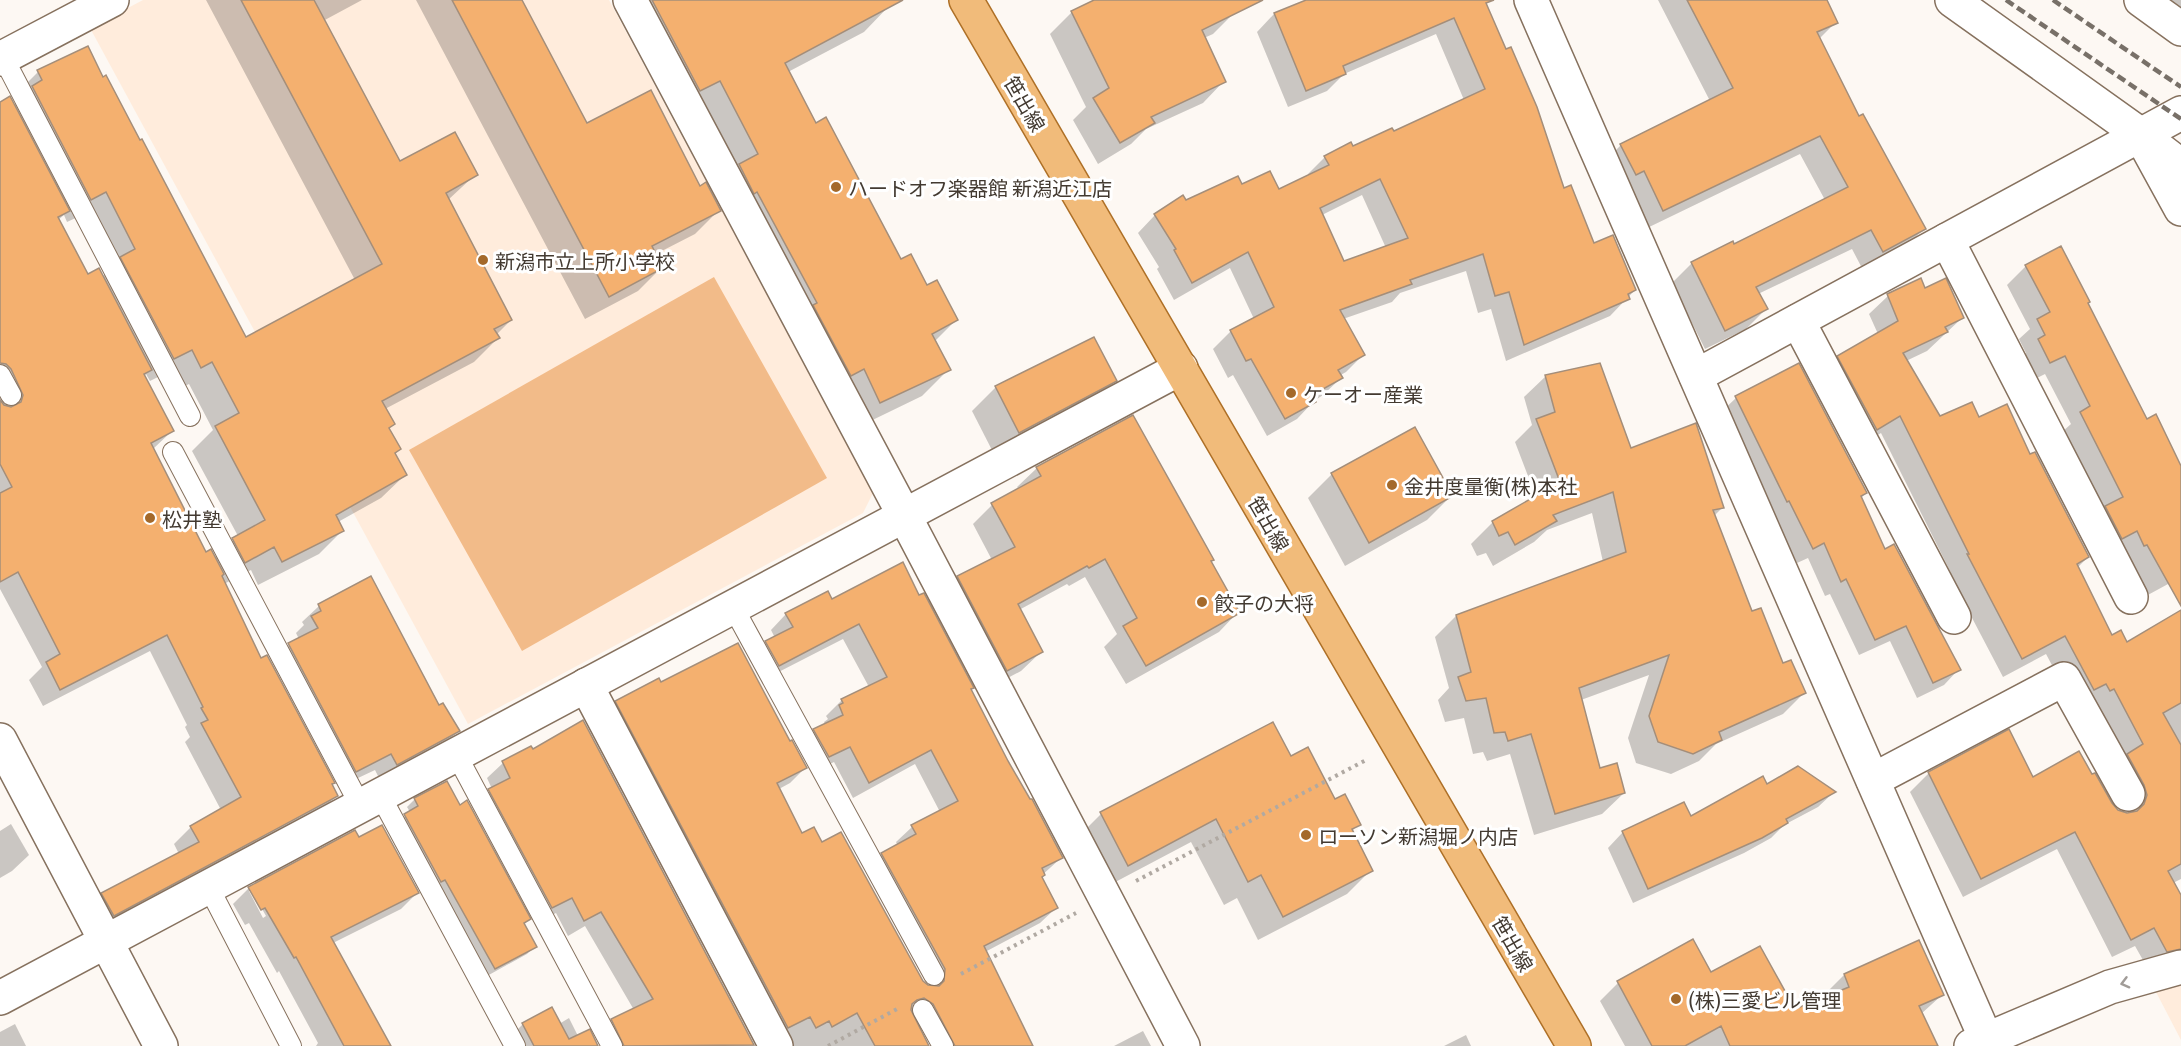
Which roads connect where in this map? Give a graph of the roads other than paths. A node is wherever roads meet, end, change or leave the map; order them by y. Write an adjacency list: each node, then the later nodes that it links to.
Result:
1 (112, 0): 8 (street)
2 (630, 0): 21 (street)
3 (966, 0): 15 (main road, 笹出線)
4 (1531, 0): 17 (street)
5 (1952, 0): 10 (street)
6 (2141, 0): 7 (street)
7 (2181, 29)
8 (2, 58): 19 (lane)
9 (2181, 113): 10 (street)
10 (2141, 135): 11 (street); 12 (street); 13 (street)
11 (2181, 166)
12 (2181, 209)
13 (1947, 240): 14 (street); 22 (street)
14 (1798, 321): 17 (street); 24 (street)
15 (1181, 368): 21 (street); 45 (main road, 笹出線)
16 (0, 375): 18 (lane)
17 (1696, 376): 28 (street)
18 (10, 395)
19 (190, 416)
20 (173, 452): 30 (lane)
21 (904, 515): 23 (street); 44 (street)
22 (2131, 597)
23 (733, 607): 25 (street); 34 (lane)
24 (1954, 617)
25 (586, 685): 27 (street); 42 (street)
26 (0, 740): 32 (street)
27 (456, 754): 30 (street); 41 (lane)
28 (1873, 780): 29 (street); 37 (street)
29 (2128, 794)
30 (370, 800): 31 (street); 40 (lane)
31 (208, 886): 32 (street); 39 (lane)
32 (107, 940): 35 (street); 38 (street)
33 (2181, 967): 37 (street, one-way to 37)
34 (934, 975)
35 (0, 998)
36 (923, 1010): 43 (lane)
37 (1978, 1042)
38 (161, 1046)
39 (291, 1046)
40 (515, 1046)
41 (612, 1046)
42 (776, 1046)
43 (943, 1046)
44 (1183, 1046)
45 (1574, 1046)

